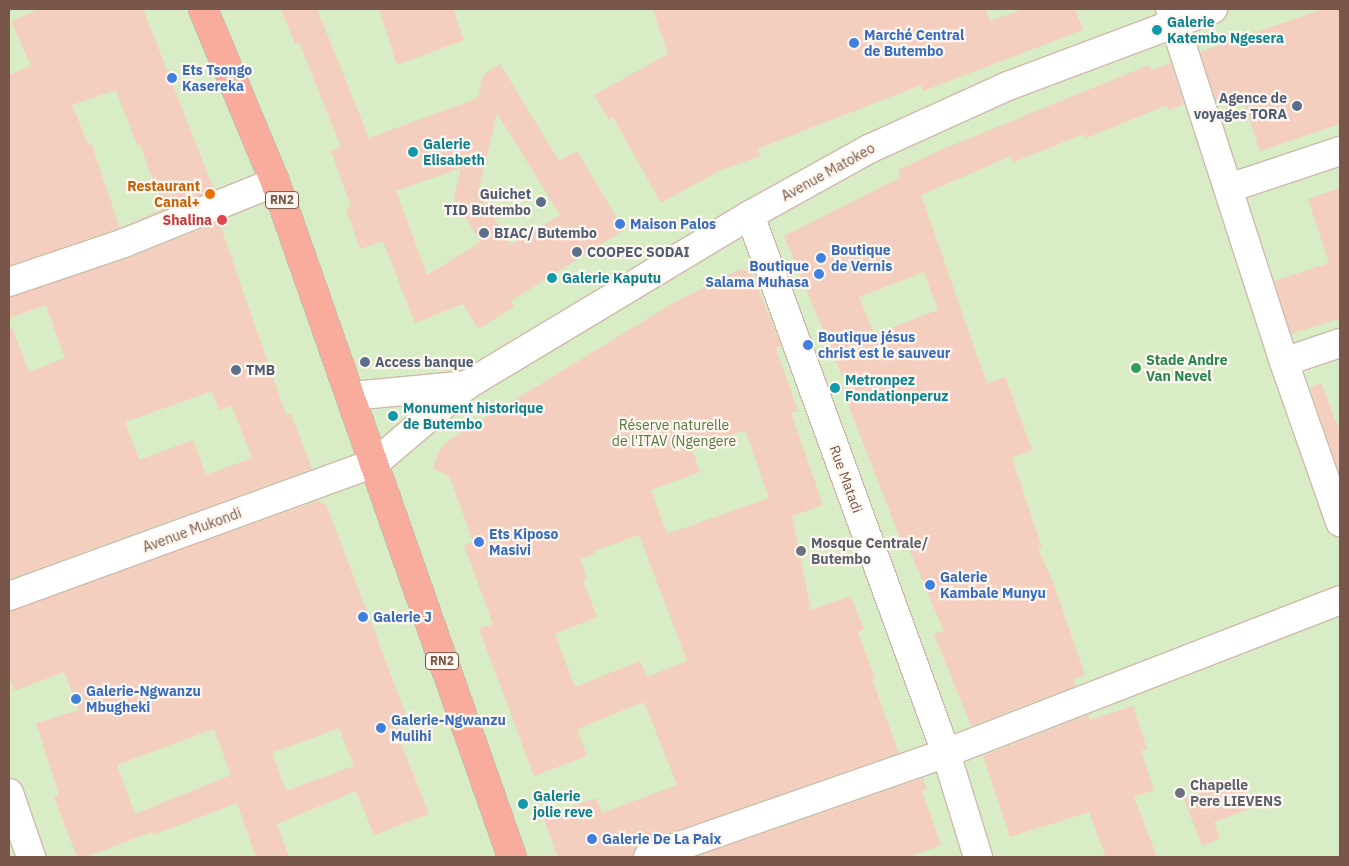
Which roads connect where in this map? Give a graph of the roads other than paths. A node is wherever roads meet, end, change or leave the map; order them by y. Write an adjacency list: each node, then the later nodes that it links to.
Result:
1 (203, 9): 5 (highway, RN2)
2 (1213, 9): 3 (street, Avenue Matokeo)
3 (1172, 15): 6 (street); 7 (street, Avenue Matokeo)
4 (1340, 151): 6 (street)
5 (275, 182): 8 (street); 12 (highway, RN2)
6 (1229, 188): 10 (street)
7 (750, 215): 11 (street, Avenue Matokeo); 17 (street, Rue Matadi)
8 (9, 282)
9 (1340, 343): 10 (street)
10 (1284, 362): 14 (street)
11 (467, 385): 12 (street); 13 (street, Avenue Matokeo)
12 (351, 396): 13 (highway, RN2)
13 (375, 463): 15 (street, Avenue Mukondi); 20 (highway, RN2)
14 (1340, 522)
15 (9, 596)
16 (1340, 600): 17 (street)
17 (946, 753): 21 (street); 22 (street, Rue Matadi)
18 (9, 793): 19 (street)
19 (25, 855)
20 (512, 857)
21 (648, 857)
22 (978, 857)

